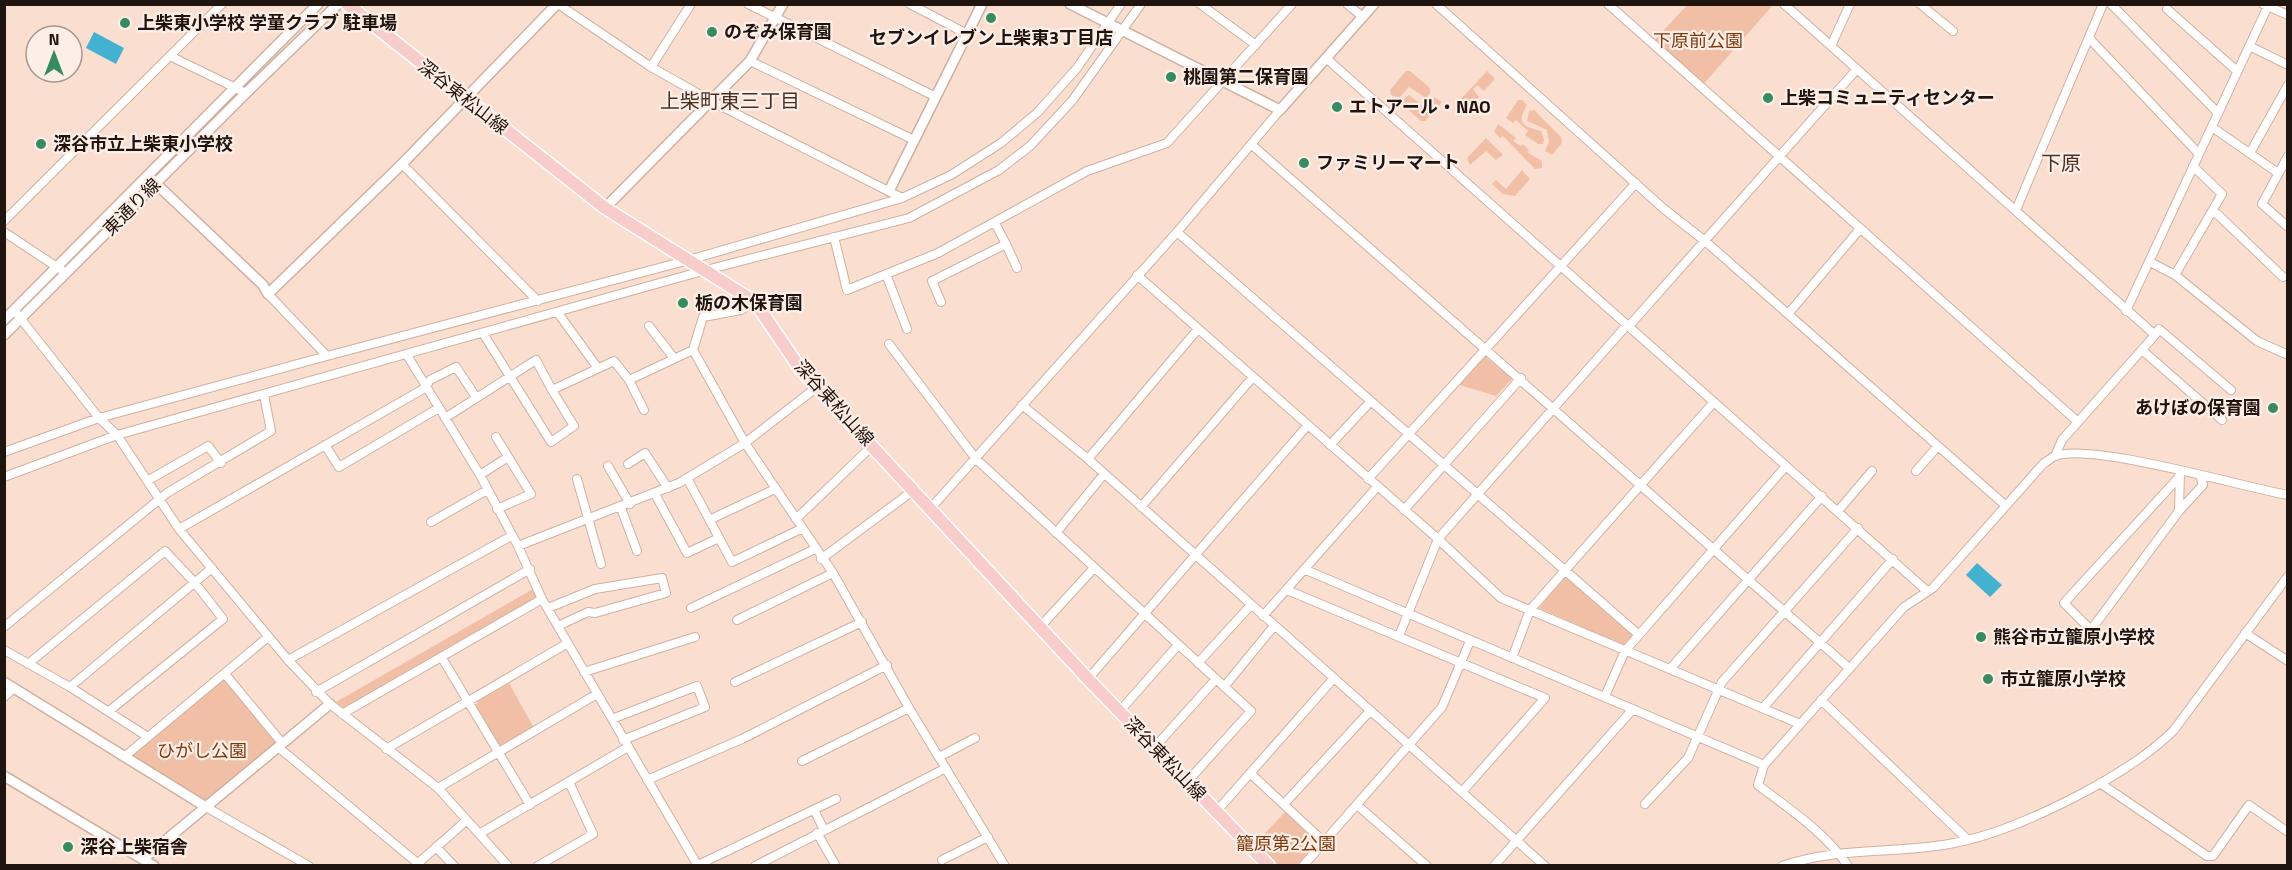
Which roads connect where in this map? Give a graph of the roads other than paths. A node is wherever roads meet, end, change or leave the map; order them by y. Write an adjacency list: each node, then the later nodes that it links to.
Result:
1 (222, 4): 38 (street)
2 (318, 4): 47 (street, 東通り線)
3 (338, 4): 48 (street, 東通り線)
4 (347, 4): 50 (main road, 深谷東松山線)
5 (557, 4): 42 (street); 50 (street)
6 (692, 4): 42 (street)
7 (748, 4): 29 (street)
8 (783, 4): 29 (street)
9 (910, 4): 33 (street)
10 (982, 4): 33 (street)
11 (1070, 4): 30 (street)
12 (1121, 4): 30 (street)
13 (1141, 4): 32 (street)
14 (1200, 4): 35 (street)
15 (1292, 4): 35 (street)
16 (1347, 4): 28 (street)
17 (1374, 4): 28 (street)
18 (1436, 4): 65 (street)
19 (1608, 4): 60 (street)
20 (1850, 4): 36 (street)
21 (1920, 4): 31 (street)
22 (2103, 4): 34 (street)
23 (2111, 4): 53 (street)
24 (2266, 5): 27 (street); 37 (street)
25 (1790, 6): 36 (street)
26 (2167, 9): 44 (street)
27 (2288, 15)
28 (1363, 17): 39 (street)
29 (776, 18): 40 (street); 49 (street)
30 (1108, 23): 32 (street); 67 (street)
31 (1953, 30)
32 (1124, 31): 45 (street); 77 (street)
33 (968, 34): 49 (street)
34 (2089, 38): 58 (street); 69 (street)
35 (1256, 45): 45 (street)
36 (1831, 46): 43 (street)
37 (2249, 46): 41 (street); 44 (street)
38 (172, 57): 47 (street); 71 (street)
39 (1326, 58): 52 (street); 82 (street)
40 (750, 61): 51 (street); 55 (street)
41 (2288, 65)
42 (651, 67): 51 (street)
43 (1857, 69): 60 (street); 69 (street)
44 (2237, 71): 53 (street)
45 (1222, 81): 52 (street); 72 (street)
46 (2288, 85): 57 (street)
47 (237, 88): 48 (street); 64 (street, 東通り線)
48 (246, 93): 64 (street, 東通り線)
49 (936, 97): 55 (street)
50 (464, 99): 61 (street); 68 (main road, 深谷東松山線)
51 (712, 102): 66 (street); 68 (street)
52 (1280, 110): 56 (street)
53 (2218, 113): 54 (street)
54 (2212, 127): 57 (street); 58 (street)
55 (914, 140): 66 (street)
56 (1252, 145): 76 (street); 109 (street)
57 (2250, 153): 63 (street)
58 (2199, 154): 62 (street)
59 (2288, 156): 63 (street)
60 (1779, 157): 74 (street); 78 (street)
61 (402, 164): 91 (street); 92 (street)
62 (2193, 166): 70 (street); 81 (street)
63 (2278, 173): 73 (street)
64 (152, 180): 83 (street, 東通り線); 86 (street, 東通り線); 91 (street)
65 (1636, 183): 78 (street); 82 (street)
66 (889, 191): 67 (street)
67 (902, 198): 80 (street)
68 (605, 208): 80 (main road, 深谷東松山線)
69 (2016, 210): 96 (street)
70 (2213, 210): 89 (street); 90 (street)
71 (4, 221)
72 (995, 223): 79 (street); 87 (street)
73 (2288, 227)
74 (1860, 229): 98 (street); 136 (street)
75 (4, 232): 83 (street)
76 (1177, 232): 88 (street); 127 (street)
77 (834, 237): 85 (street); 87 (street)
78 (1705, 241): 98 (street); 102 (street)
79 (1006, 244): 84 (street); 94 (street)
80 (689, 260): 85 (main road, 深谷東松山線); 92 (street)
81 (2150, 262): 89 (street); 96 (street)
82 (1558, 266): 102 (street); 109 (street)
83 (58, 267): 86 (street); 95 (street, 東通り線)
84 (1017, 268)
85 (706, 270): 93 (main road, 深谷東松山線); 97 (street)
86 (66, 273): 99 (street, 東通り線)
87 (886, 274): 103 (street)
88 (1137, 275): 104 (street); 129 (street)
89 (2175, 275): 113 (street)
90 (2283, 277)
91 (268, 294): 114 (street)
92 (538, 301): 114 (street)
93 (755, 302): 110 (street); 121 (main road, 深谷東松山線)
94 (941, 302)
95 (14, 311): 99 (street); 100 (street, 東通り線)
96 (2126, 311): 107 (street)
97 (558, 313): 106 (street); 116 (street)
98 (1788, 314): 145 (street)
99 (21, 318): 105 (street, 東通り線); 133 (street)
100 (4, 320)
101 (649, 326): 115 (street)
102 (1628, 326): 128 (street); 131 (street)
103 (907, 329)
104 (1198, 329): 118 (street); 150 (street)
105 (4, 335)
106 (484, 335): 112 (street); 117 (street)
107 (2155, 335): 111 (street); 124 (street)
108 (889, 344): 149 (street)
109 (1485, 347): 119 (street); 138 (street)
110 (693, 350): 115 (street); 141 (street)
111 (2142, 350): 135 (street); 136 (street)
112 (407, 355): 122 (street); 125 (street)
113 (2288, 355)
114 (327, 356): 133 (street)
115 (673, 357): 120 (street)
116 (597, 367): 120 (street); 123 (street)
117 (509, 378): 123 (street); 123 (street); 126 (street)
118 (1253, 378): 137 (street); 180 (street)
119 (1521, 378): 131 (street); 153 (street)
120 (629, 380): 132 (street)
121 (817, 387): 141 (street); 144 (main road, 深谷東松山線)
122 (425, 388): 126 (street); 130 (street); 142 (street)
123 (552, 390)
124 (2230, 390)
125 (264, 395): 139 (street); 151 (street)
126 (476, 397): 134 (street)
127 (1371, 400): 138 (street); 143 (street)
128 (1714, 402): 155 (street); 167 (street)
129 (1022, 405): 149 (street); 150 (street)
130 (437, 408): 134 (street); 142 (street)
131 (1554, 408): 167 (street); 175 (street)
132 (644, 410)
133 (99, 418): 139 (street); 146 (street)
134 (445, 418): 160 (street)
135 (2222, 420)
136 (2078, 422): 148 (street)
137 (1308, 425): 143 (street); 202 (street)
138 (1408, 433): 153 (street); 165 (street)
139 (117, 435): 162 (street); 166 (street)
140 (496, 437): 147 (street)
141 (745, 443): 163 (street); 170 (street)
142 (325, 445): 192 (street)
143 (1330, 445): 165 (street)
144 (872, 446): 172 (main road, 深谷東松山線); 187 (street)
145 (1938, 446): 157 (street); 179 (street)
146 (4, 452)
147 (508, 456): 160 (street); 183 (street)
148 (2055, 456): 159 (street); 179 (street)
149 (976, 459): 182 (street); 194 (street)
150 (1088, 459): 158 (street)
151 (220, 463): 166 (street); 177 (street)
152 (628, 464): 169 (street)
153 (1443, 465): 175 (street); 184 (street)
154 (608, 466): 178 (street)
155 (1786, 466): 176 (street); 199 (street)
156 (1872, 471): 185 (street)
157 (1916, 471)
158 (1104, 474): 180 (street); 194 (street)
159 (2180, 474): 161 (street); 186 (street); 186 (street)
160 (480, 475): 171 (street)
161 (2200, 475): 173 (street); 186 (street)
162 (4, 477)
163 (687, 478): 169 (street); 189 (street)
164 (577, 479): 188 (street)
165 (1368, 479): 168 (street)
166 (147, 481): 177 (street)
167 (1640, 484): 199 (street); 210 (street)
168 (1377, 487): 184 (street); 209 (street)
169 (668, 488): 174 (street)
170 (775, 489): 187 (street); 189 (street)
171 (487, 490): 183 (street); 190 (street)
172 (914, 490): 182 (main road, 深谷東松山線); 203 (street)
173 (2286, 492)
174 (655, 494): 178 (street); 196 (street)
175 (1476, 495): 197 (street); 210 (street)
176 (1822, 496): 185 (street); 213 (street)
177 (160, 499): 192 (street); 230 (street)
178 (630, 504): 181 (street)
179 (2004, 505): 216 (street)
180 (1141, 507): 202 (street)
181 (621, 508): 188 (street); 201 (street)
182 (931, 508): 231 (main road, 深谷東松山線)
183 (497, 509): 195 (street)
184 (1404, 510): 197 (street)
185 (1838, 512): 191 (street)
186 (2179, 512)
187 (796, 519): 193 (street)
188 (590, 520): 198 (street); 205 (street)
189 (709, 520): 196 (street)
190 (431, 522)
191 (1858, 528): 204 (street); 222 (street)
192 (178, 529): 206 (street)
193 (801, 529): 196 (street); 200 (street)
194 (1056, 533): 207 (street)
195 (511, 536): 198 (street); 245 (street)
196 (719, 538)
197 (1438, 538): 221 (street); 223 (street)
198 (518, 546): 208 (street)
199 (1713, 548): 213 (street); 233 (street)
200 (815, 549): 203 (street); 220 (street)
201 (638, 551)
202 (1196, 557): 218 (street); 224 (street)
203 (821, 559): 211 (street)
204 (1893, 559): 216 (street); 238 (street)
205 (601, 564)
206 (212, 568): 214 (street); 235 (street)
207 (1094, 568): 224 (street); 231 (street)
208 (530, 569): 217 (street); 264 (street)
209 (1306, 570): 215 (street); 223 (street)
210 (1565, 571): 221 (street); 233 (street)
211 (833, 573): 226 (street); 227 (street)
212 (2288, 576): 232 (street)
213 (1749, 579): 222 (street); 252 (street)
214 (195, 583): 249 (street); 260 (street); 274 (street)
215 (1287, 590): 225 (street); 234 (street)
216 (1927, 591): 251 (street)
217 (542, 599): 219 (street); 243 (street)
218 (1251, 605): 225 (street); 248 (street)
219 (548, 608): 228 (street); 228 (street)
220 (691, 608)
221 (1530, 610): 242 (street); 244 (street)
222 (1786, 612): 238 (street); 263 (street)
223 (1407, 613): 234 (street); 237 (street)
224 (1144, 614): 240 (street); 256 (street)
225 (1263, 616): 229 (street)
226 (737, 620)
227 (862, 622): 250 (street); 259 (street)
228 (558, 626): 239 (street)
229 (1274, 626): 255 (street); 261 (street)
230 (4, 627)
231 (1040, 627): 256 (main road, 深谷東松山線)
232 (2246, 633): 246 (street); 299 (street)
233 (1638, 634): 242 (street)
234 (1399, 636): 247 (street)
235 (268, 637): 245 (street); 254 (street)
236 (695, 637): 253 (street)
237 (1470, 641): 244 (street); 247 (street)
238 (1820, 642): 251 (street); 273 (street)
239 (568, 643): 253 (street); 269 (street)
240 (1178, 645): 248 (street); 276 (street)
241 (4, 650): 249 (street)
242 (1625, 651): 252 (street); 266 (street)
243 (442, 658): 269 (street); 277 (street)
244 (1512, 658): 266 (street)
245 (288, 660): 264 (street)
246 (2288, 661)
247 (1461, 662): 285 (street); 301 (street)
248 (1198, 663): 257 (street)
249 (28, 664): 260 (street)
250 (887, 665): 271 (street); 296 (street)
251 (1849, 668): 268 (street)
252 (1670, 669): 263 (street)
253 (584, 672): 265 (street)
254 (225, 674): 281 (street); 284 (street)
255 (1334, 678): 275 (street); 294 (street)
256 (1088, 679): 276 (main road, 深谷東松山線)
257 (1216, 679): 261 (street); 286 (street)
258 (4, 682): 262 (street)
259 (735, 682)
260 (70, 687): 274 (street)
261 (1224, 687): 298 (street)
262 (14, 688): 267 (street); 289 (street)
263 (1717, 689): 273 (street); 280 (street)
264 (316, 692): 270 (street)
265 (597, 694): 278 (street); 288 (street)
266 (1605, 696): 272 (street)
267 (4, 697)
268 (1821, 700): 279 (street); 315 (street)
269 (470, 702): 287 (street); 288 (street)
270 (330, 704): 277 (street); 284 (street)
271 (909, 708): 290 (street); 291 (street)
272 (1633, 708): 280 (street); 316 (street)
273 (1763, 708): 279 (street)
274 (109, 711): 281 (street)
275 (1370, 711): 285 (street); 303 (street)
276 (1119, 712): 286 (main road, 深谷東松山線)
277 (342, 714): 287 (street)
278 (612, 719): 283 (street); 283 (street)
279 (1800, 724): 292 (street)
280 (1697, 736): 292 (street); 304 (street)
281 (148, 737): 289 (street)
282 (975, 738): 290 (street)
283 (626, 743): 296 (street); 297 (street)
284 (280, 745): 307 (street); 322 (street)
285 (1408, 745): 301 (street); 305 (street)
286 (1154, 748): 298 (main road, 深谷東松山線)
287 (386, 749): 300 (street)
288 (499, 753): 300 (street); 306 (street)
289 (124, 757): 307 (street)
290 (939, 757): 293 (street)
291 (802, 761)
292 (1764, 765): 319 (street)
293 (946, 768): 312 (street); 314 (street)
294 (1250, 773): 303 (street); 309 (street)
295 (4, 776): 321 (street)
296 (647, 780): 323 (street)
297 (569, 782): 306 (street); 328 (street)
298 (1187, 782): 309 (main road, 深谷東松山線)
299 (2100, 783): 311 (street); 315 (street)
300 (438, 788): 310 (street)
301 (1462, 792): 316 (street)
302 (836, 799): 308 (street)
303 (1284, 804): 317 (street)
304 (1645, 804)
305 (1357, 805): 317 (street); 334 (street)
306 (530, 806): 313 (street)
307 (206, 807): 321 (street); 325 (street)
308 (814, 810): 312 (street); 323 (street)
309 (1216, 812): 332 (main road, 深谷東松山線)
310 (467, 820): 313 (street); 318 (street)
311 (2288, 831)
312 (820, 832): 329 (street); 330 (street)
313 (479, 834): 327 (street)
314 (988, 837): 320 (street); 331 (street)
315 (1967, 839): 319 (street)
316 (1516, 840): 335 (street); 336 (street)
317 (1324, 842): 333 (street)
318 (436, 847): 322 (street); 326 (street)
319 (1839, 852): 337 (street); 338 (street)
320 (942, 860)
321 (139, 862): 324 (street)
322 (418, 865)
323 (698, 865)
324 (154, 866)
325 (309, 866)
326 (454, 866)
327 (508, 866)
328 (538, 866)
329 (755, 866)
330 (836, 866)
331 (1005, 866)
332 (1269, 866)
333 (1303, 866)
334 (1427, 866)
335 (1494, 866)
336 (1545, 866)
337 (1782, 866)
338 (1848, 866)

